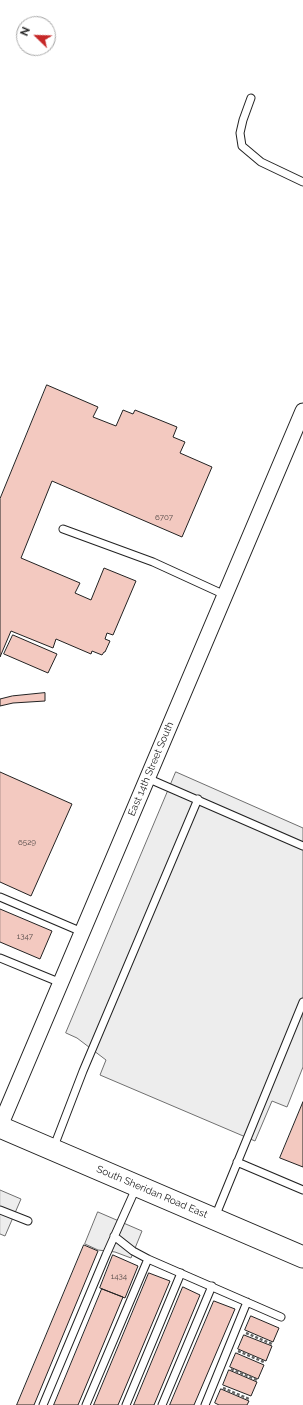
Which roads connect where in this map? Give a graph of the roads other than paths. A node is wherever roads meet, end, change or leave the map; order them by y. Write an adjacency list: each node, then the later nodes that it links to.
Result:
1 (251, 98): 2 (lane)
2 (303, 182)
3 (303, 411): 5 (street, East 14th Street South)
4 (63, 528): 5 (lane)
5 (225, 595): 6 (street, East 14th Street South)
6 (147, 778): 7 (lane); 10 (street, East 14th Street South)
7 (198, 799): 8 (lane); 15 (lane)
8 (303, 846)
9 (0, 897): 10 (lane)
10 (82, 932): 12 (street, East 14th Street South)
11 (0, 958): 12 (lane)
12 (61, 983): 14 (street, East 14th Street South)
13 (303, 1002): 16 (lane)
14 (0, 1126): 15 (main road, South Sheridan Road East)
15 (53, 1149): 17 (main road, South Sheridan Road East)
16 (237, 1162): 18 (lane); 20 (lane)
17 (137, 1186): 20 (main road, South Sheridan Road East); 22 (lane)
18 (303, 1190)
19 (0, 1210): 21 (lane)
20 (214, 1219): 23 (main road, South Sheridan Road East)
21 (28, 1221)
22 (114, 1236): 24 (lane); 29 (lane)
23 (303, 1257)
24 (148, 1259): 25 (lane); 30 (lane)
25 (181, 1273): 26 (lane); 31 (lane)
26 (212, 1286): 27 (lane); 32 (lane)
27 (247, 1302): 28 (lane); 33 (lane)
28 (281, 1317)
29 (44, 1405)
30 (86, 1405)
31 (126, 1405)
32 (162, 1405)
33 (205, 1405)

